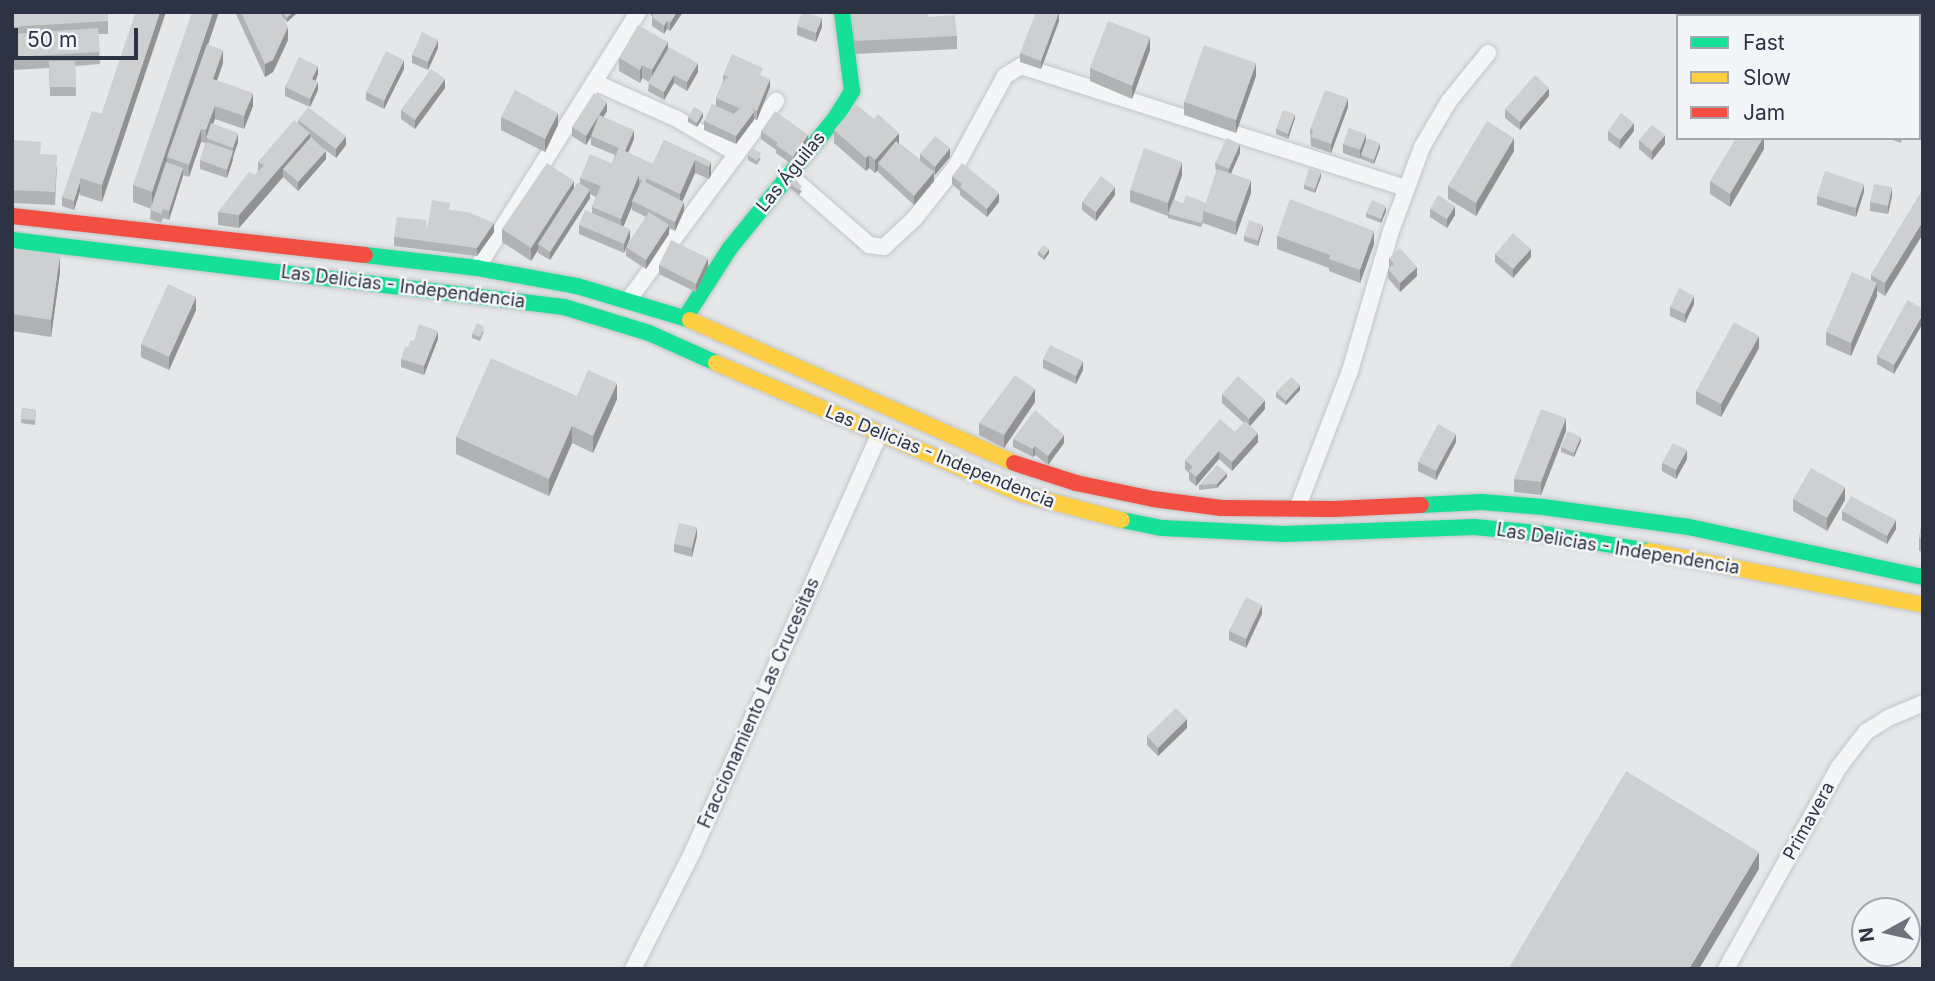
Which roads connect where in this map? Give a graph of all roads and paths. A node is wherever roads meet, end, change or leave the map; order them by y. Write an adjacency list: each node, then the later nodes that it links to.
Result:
1 (638, 12): 4 (street)
2 (842, 12): 7 (main road, Las Águilas)
3 (1488, 53): 8 (street)
4 (594, 82): 6 (street); 13 (street)
5 (776, 101): 6 (street)
6 (736, 153): 14 (street)
7 (788, 174): 8 (street); 15 (main road, Las Águilas)
8 (1406, 188): 19 (street)
9 (12, 216): 10 (main road, Las Delicias - Independencia)
10 (88, 224): 12 (main road); 13 (main road, Las Delicias - Independencia)
11 (12, 240): 12 (main road, Las Delicias - Independencia)
12 (84, 248): 17 (main road, Las Delicias - Independencia)
13 (477, 268): 14 (main road, Las Delicias - Independencia)
14 (629, 299): 15 (main road, Las Delicias - Independencia)
15 (685, 318): 16 (main road, Las Delicias - Independencia)
16 (829, 380): 17 (main road); 19 (main road, Las Delicias - Independencia)
17 (815, 407): 18 (main road, Las Delicias - Independencia)
18 (879, 435): 21 (main road, Las Delicias - Independencia); 23 (street, Fraccionamiento Las Crucesitas)
19 (1297, 509): 20 (main road, Las Delicias - Independencia)
20 (1923, 577)
21 (1923, 605)
22 (1923, 703): 24 (street, Primavera)
23 (633, 969)
24 (1726, 969)

